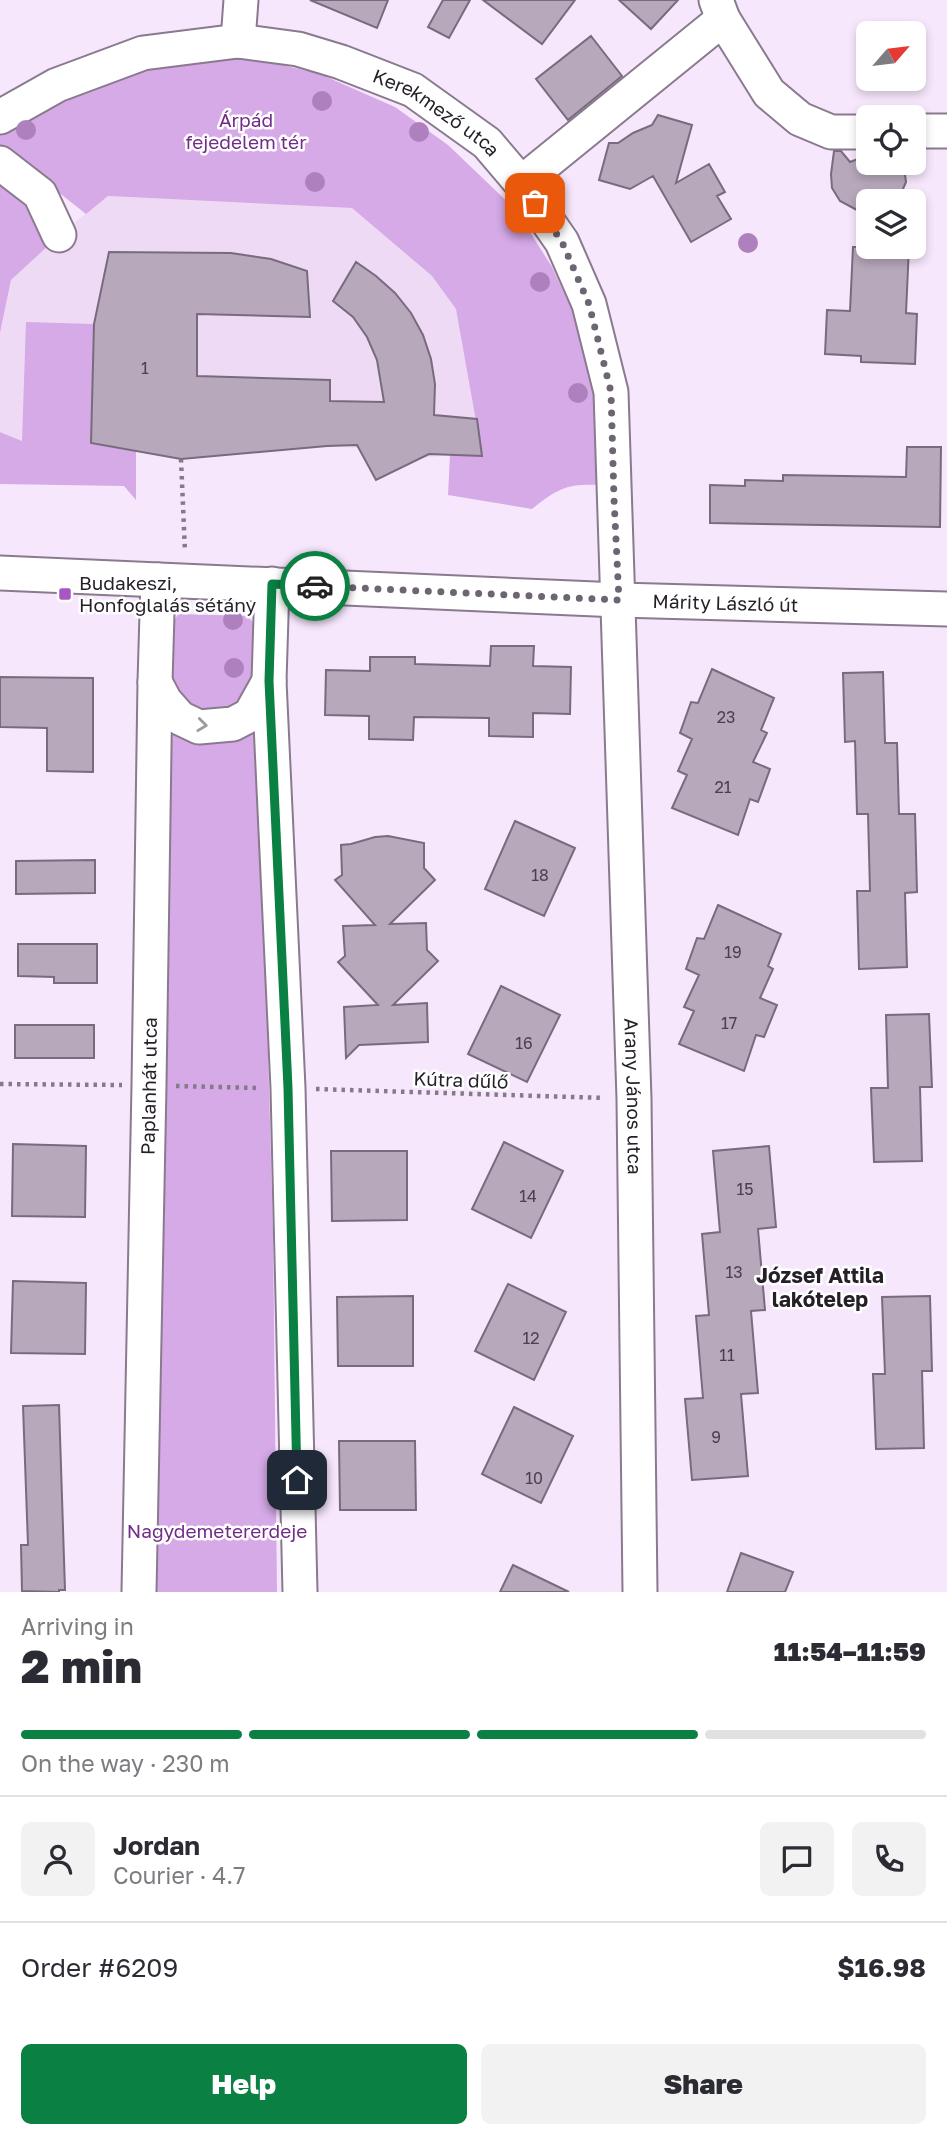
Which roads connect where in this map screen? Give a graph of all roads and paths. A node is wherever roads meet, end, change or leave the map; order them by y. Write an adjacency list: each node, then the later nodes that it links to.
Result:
1 (241, 0): 3 (street)
2 (720, 9): 7 (street); 9 (street)
3 (238, 41): 4 (street, Kerekmező utca); 9 (street, Kerekmező utca)
4 (0, 117)
5 (926, 131): 6 (street)
6 (947, 131)
7 (856, 132)
8 (0, 163): 10 (street)
9 (521, 183): 15 (street, Kerekmező utca)
10 (59, 235)
11 (181, 459): 13 (path)
12 (0, 573): 13 (street, Márity László út)
13 (172, 580): 14 (street, Márity László út); 18 (street, Paplanhát utca)
14 (272, 584): 15 (street, Márity László út); 17 (street)
15 (619, 600): 16 (street, Márity László út); 20 (street, Arany János utca)
16 (947, 609)
17 (269, 681): 18 (street, one-way to 17); 19 (street)
18 (155, 682): 21 (street, Paplanhát utca)
19 (288, 1088): 20 (path, Kútra dűlő); 22 (street)
20 (634, 1099): 23 (street, Arany János utca)
21 (139, 1592)
22 (300, 1592)
23 (640, 1592)

